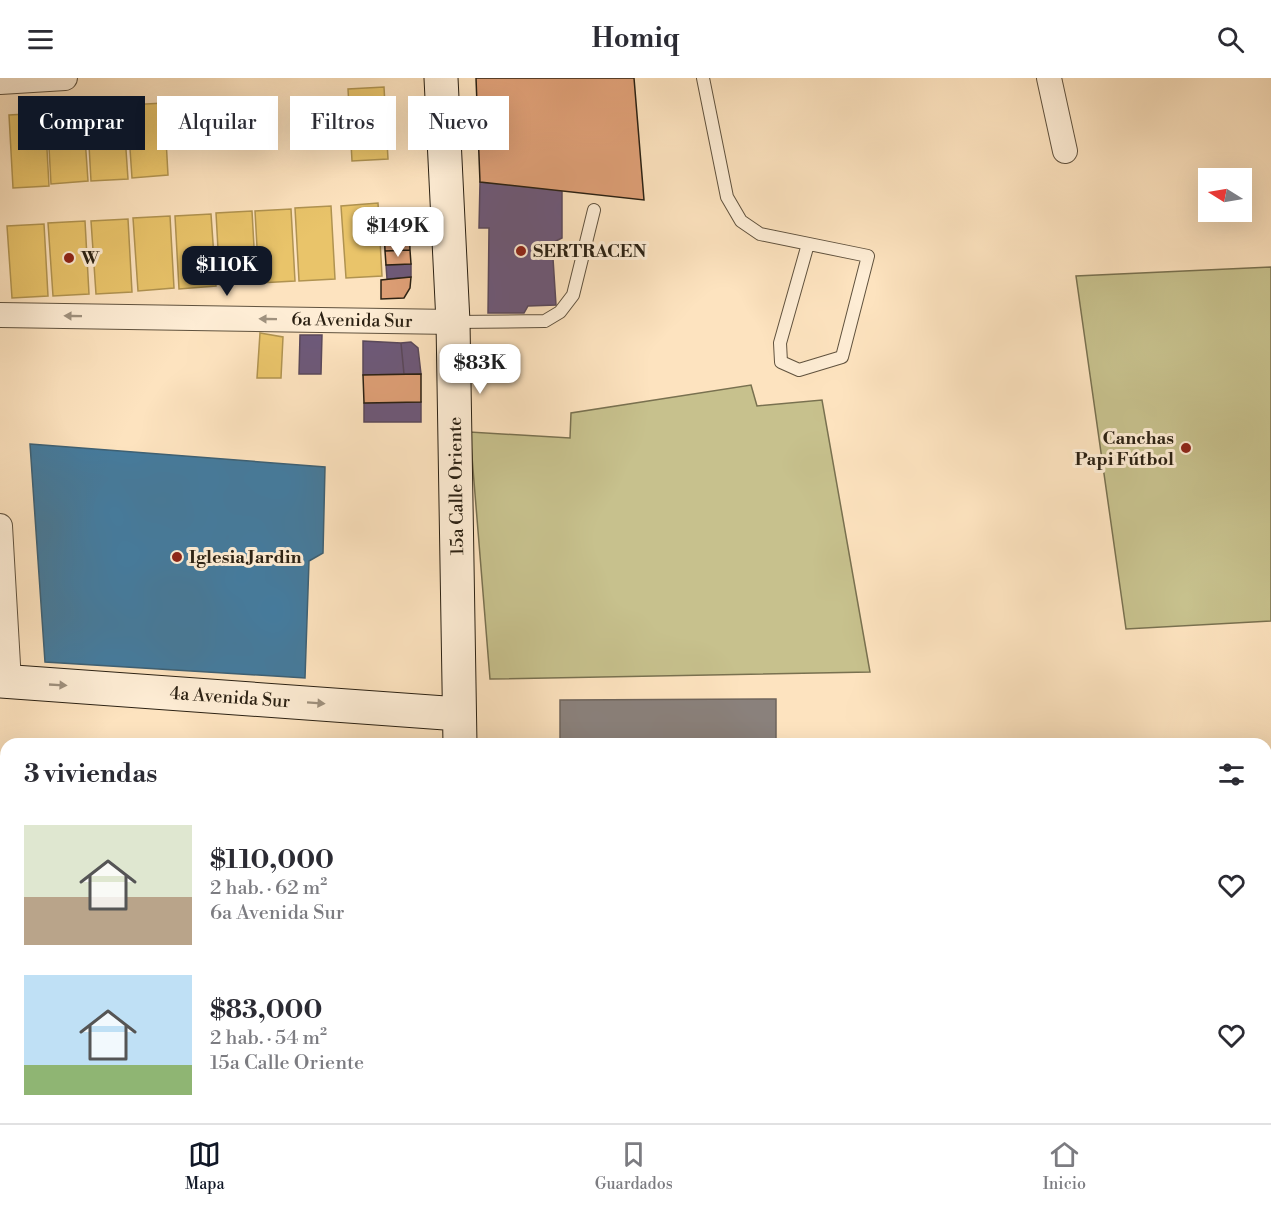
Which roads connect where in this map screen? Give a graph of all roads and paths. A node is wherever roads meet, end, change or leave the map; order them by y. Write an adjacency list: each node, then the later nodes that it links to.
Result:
1 (65, 78): 5 (street)
2 (441, 78): 10 (street, 15a Calle Oriente)
3 (703, 78): 8 (lane)
4 (1049, 78): 6 (street)
5 (0, 82)
6 (1065, 151)
7 (594, 210): 10 (lane)
8 (808, 244): 8 (lane)
9 (0, 315): 10 (street, 6a Avenida Sur, one-way to 9)
10 (453, 322): 13 (street, 15a Calle Oriente)
11 (0, 526): 12 (street)
12 (5, 682): 13 (street, 4a Avenida Sur, one-way to 13)
13 (460, 729)

